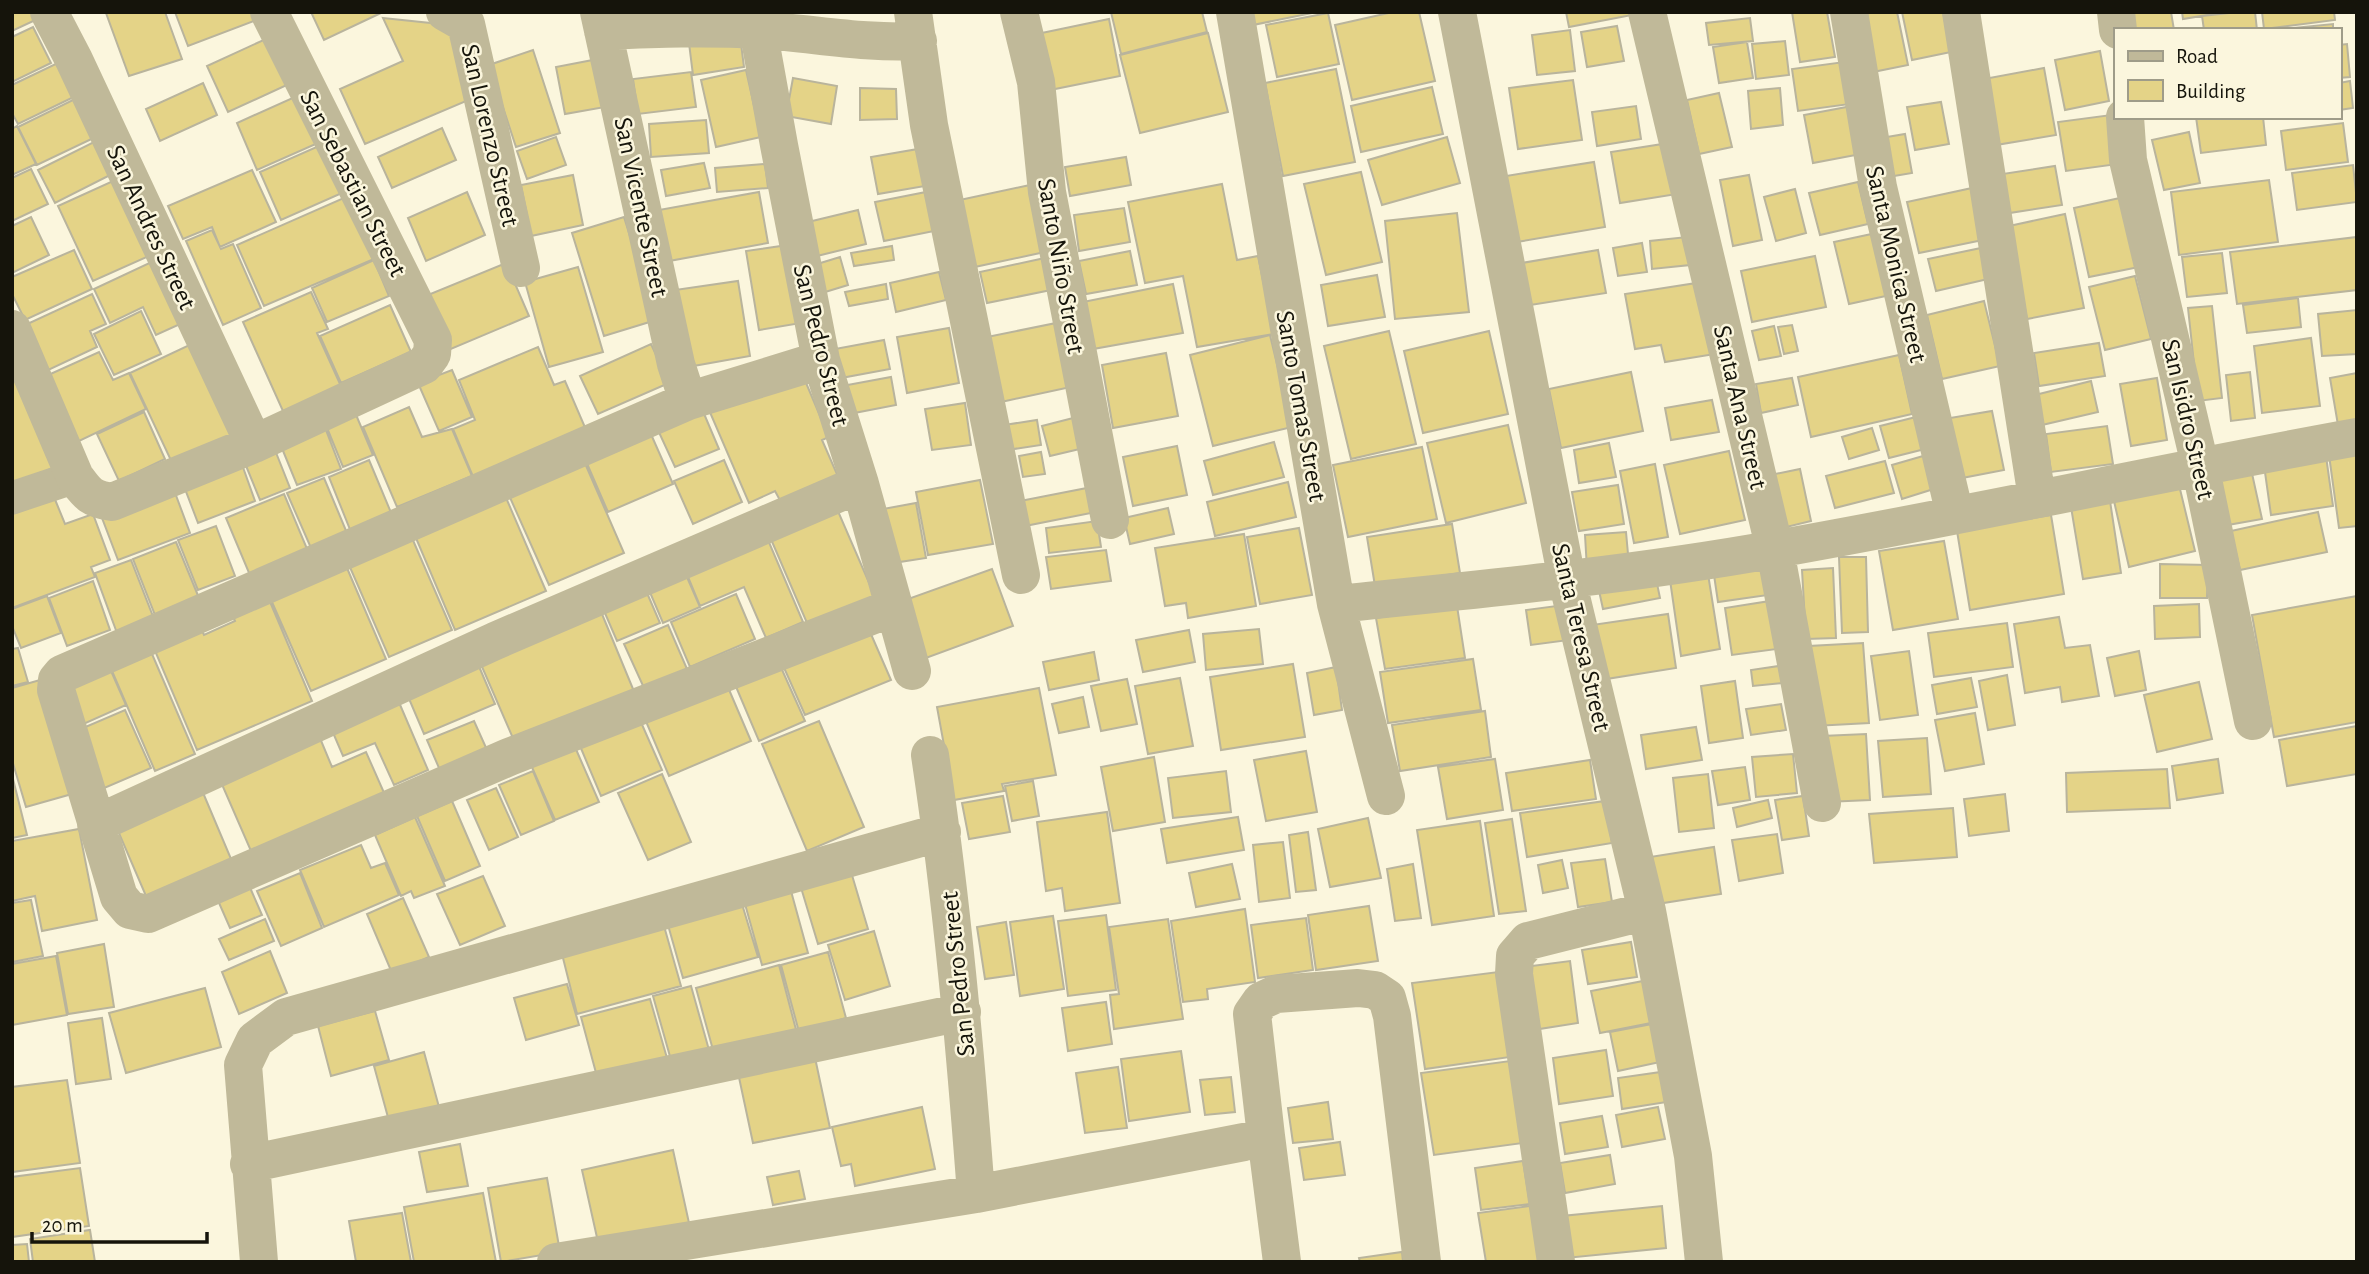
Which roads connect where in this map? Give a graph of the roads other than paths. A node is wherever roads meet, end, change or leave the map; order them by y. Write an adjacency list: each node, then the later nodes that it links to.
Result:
1 (49, 12): 19 (street, San Andres Street)
2 (269, 12): 19 (street, San Sebastian Street)
3 (445, 12): 14 (street, San Lorenzo Street)
4 (1019, 12): 26 (street, Santo Niño Street)
5 (1235, 12): 30 (street, Santo Tomas Street)
6 (1457, 12): 29 (street, Santa Teresa Street)
7 (1647, 12): 27 (street, Santa Ana Street)
8 (1849, 12): 25 (street, Santa Monica Street)
9 (1961, 12): 24 (street)
10 (757, 21): 11 (street); 12 (street); 16 (street, San Pedro Street)
11 (601, 22): 17 (street, San Vicente Street)
12 (915, 27): 28 (street)
13 (2125, 119): 20 (street, San Isidro Street)
14 (521, 268)
15 (12, 329): 21 (street)
16 (821, 360): 17 (street); 22 (street, San Pedro Street)
17 (688, 401): 37 (street)
18 (2357, 437): 20 (street)
19 (254, 444): 21 (street)
20 (2200, 465): 24 (street); 33 (street, San Isidro Street)
21 (75, 477): 23 (lane)
22 (860, 484): 31 (street, San Pedro Street); 37 (street)
23 (12, 498)
24 (2037, 498): 25 (street)
25 (1955, 515): 27 (street)
26 (1110, 520)
27 (1775, 550): 29 (street); 36 (street, Santa Ana Street)
28 (1021, 575)
29 (1567, 580): 30 (street); 39 (street, Santa Teresa Street)
30 (1336, 604): 35 (street, Santo Tomas Street)
31 (894, 607): 32 (street, San Pedro Street); 37 (street)
32 (912, 671)
33 (2253, 721)
34 (930, 755): 38 (street, San Pedro Street)
35 (1386, 796)
36 (1822, 803)
37 (96, 824)
38 (942, 831): 40 (street, San Pedro Street); 42 (street)
39 (1647, 911): 48 (street); 49 (street, Santa Teresa Street)
40 (962, 1012): 42 (street); 43 (street, San Pedro Street)
41 (1266, 1136): 43 (street); 46 (street); 47 (street)
42 (249, 1164): 44 (street)
43 (976, 1194): 45 (street)
44 (259, 1262)
45 (556, 1262)
46 (1282, 1262)
47 (1422, 1262)
48 (1556, 1262)
49 (1704, 1262)

